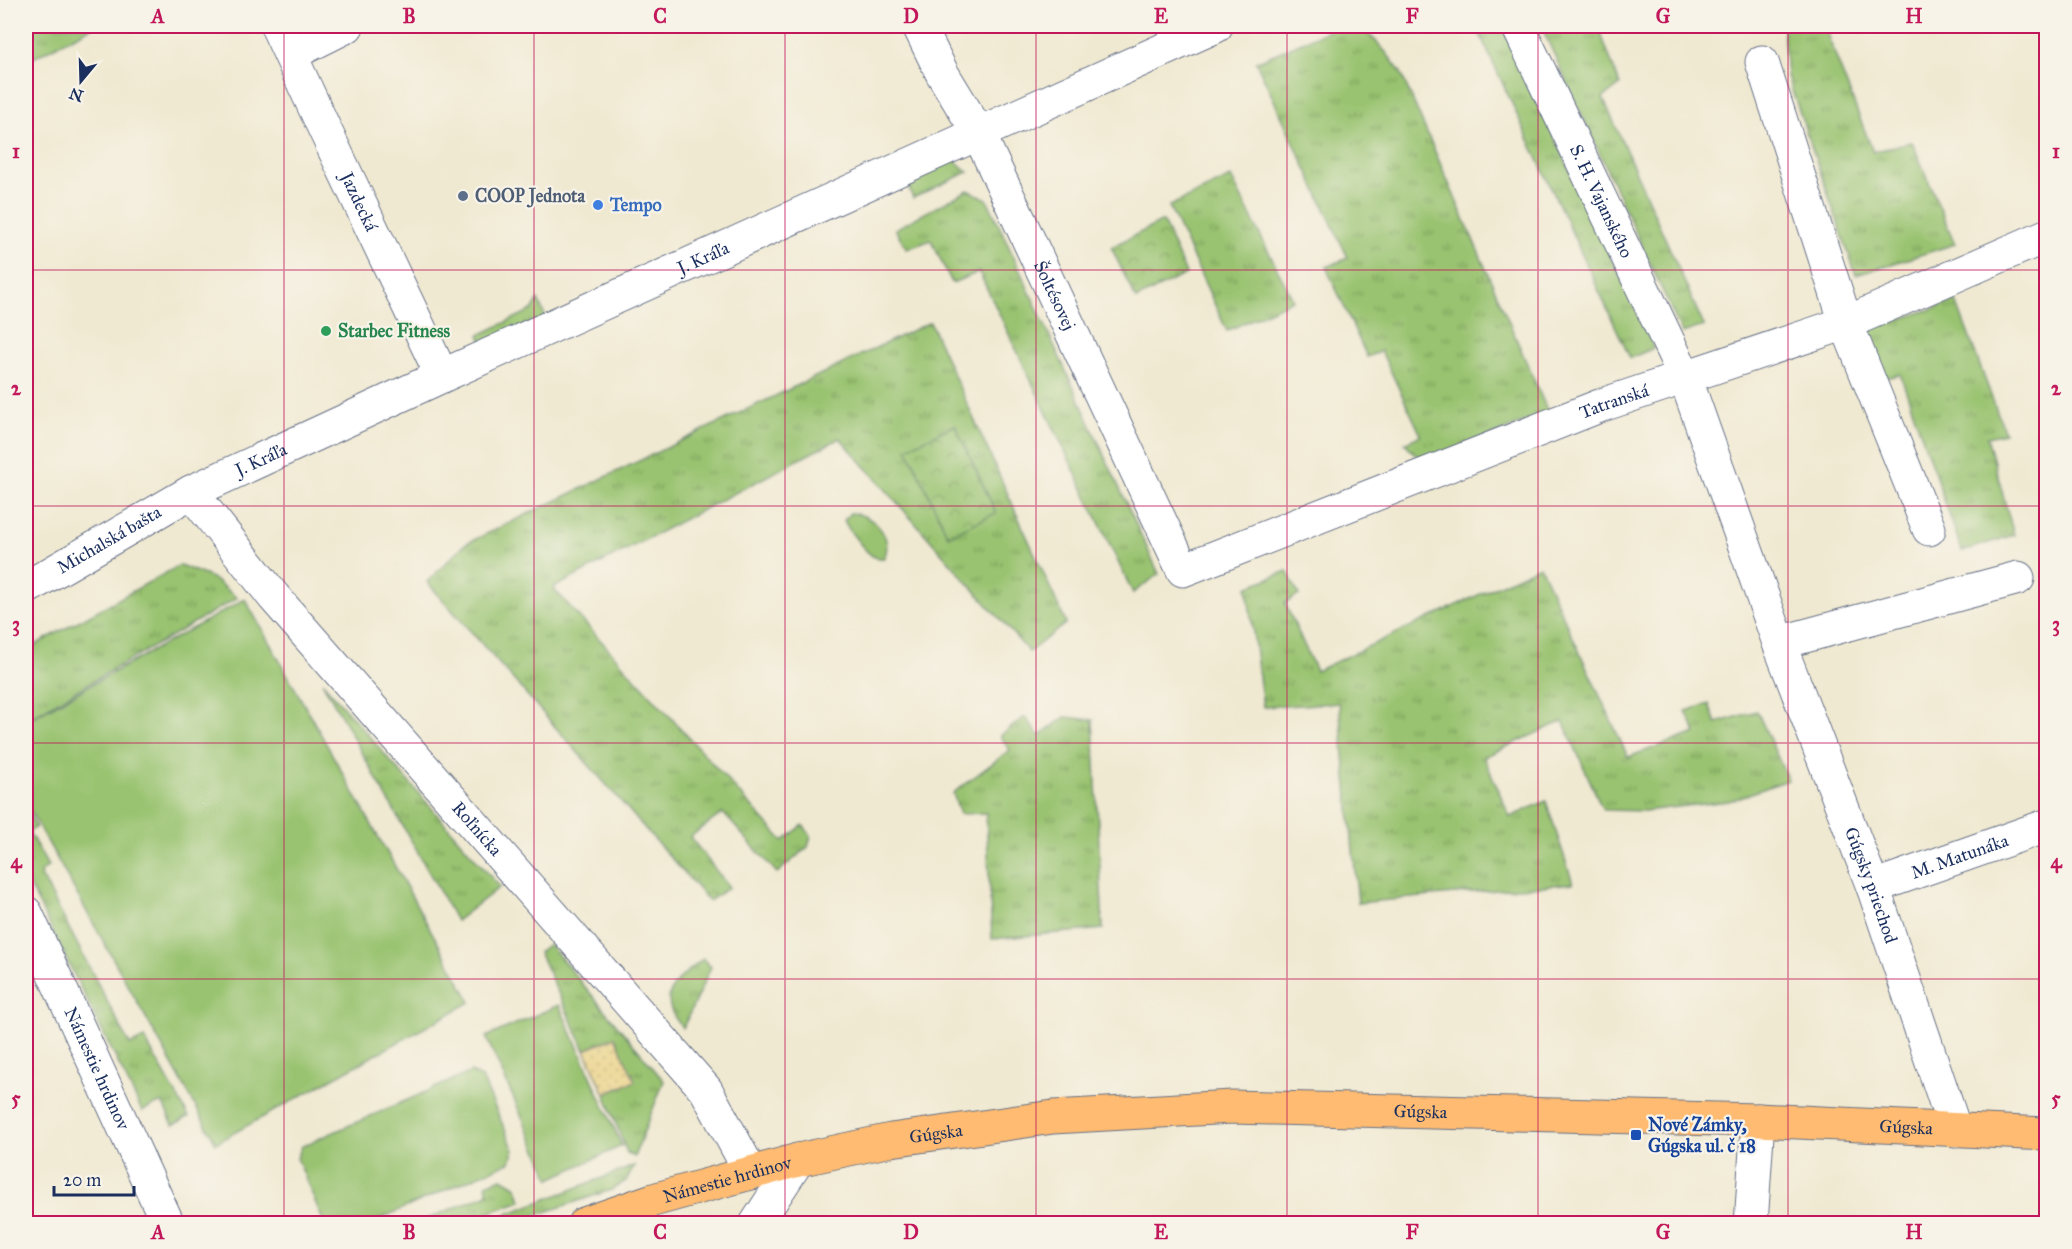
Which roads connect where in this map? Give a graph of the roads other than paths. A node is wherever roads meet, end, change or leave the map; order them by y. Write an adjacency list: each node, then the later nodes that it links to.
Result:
1 (346, 26): 5 (street)
2 (919, 26): 7 (street, Šoltésovej)
3 (1216, 26): 7 (street, J. Kráľa)
4 (1518, 26): 11 (street, S. H. Vajanského)
5 (284, 40): 10 (street, Jazdecká)
6 (1762, 62): 9 (street)
7 (979, 134): 10 (street, J. Kráľa); 14 (street, Šoltésovej)
8 (2046, 236): 9 (street, Tatranská)
9 (1846, 323): 11 (street, Tatranská); 13 (street)
10 (442, 376): 12 (street, J. Kráľa)
11 (1685, 377): 14 (street, Tatranská); 17 (street, Gúgsky priechod)
12 (191, 492): 16 (street, Michalská bašta); 25 (street, Roľnícka)
13 (1929, 529)
14 (1184, 570)
15 (2018, 578): 17 (street)
16 (26, 588)
17 (1779, 643): 19 (street, Gúgsky priechod)
18 (2046, 826): 19 (street, M. Matunáka)
19 (1873, 887): 22 (street, Gúgsky priechod)
20 (26, 913): 26 (street, Námestie hrdinov)
21 (1758, 1120): 22 (main road, Gúgska); 24 (main road, Gúgska); 29 (street)
22 (1955, 1130): 23 (main road, Gúgska)
23 (2046, 1134)
24 (798, 1161): 25 (main road, Námestie hrdinov); 28 (street, Námestie hrdinov)
25 (751, 1173): 27 (main road, Námestie hrdinov)
26 (168, 1224)
27 (584, 1224)
28 (756, 1224)
29 (1751, 1224)

